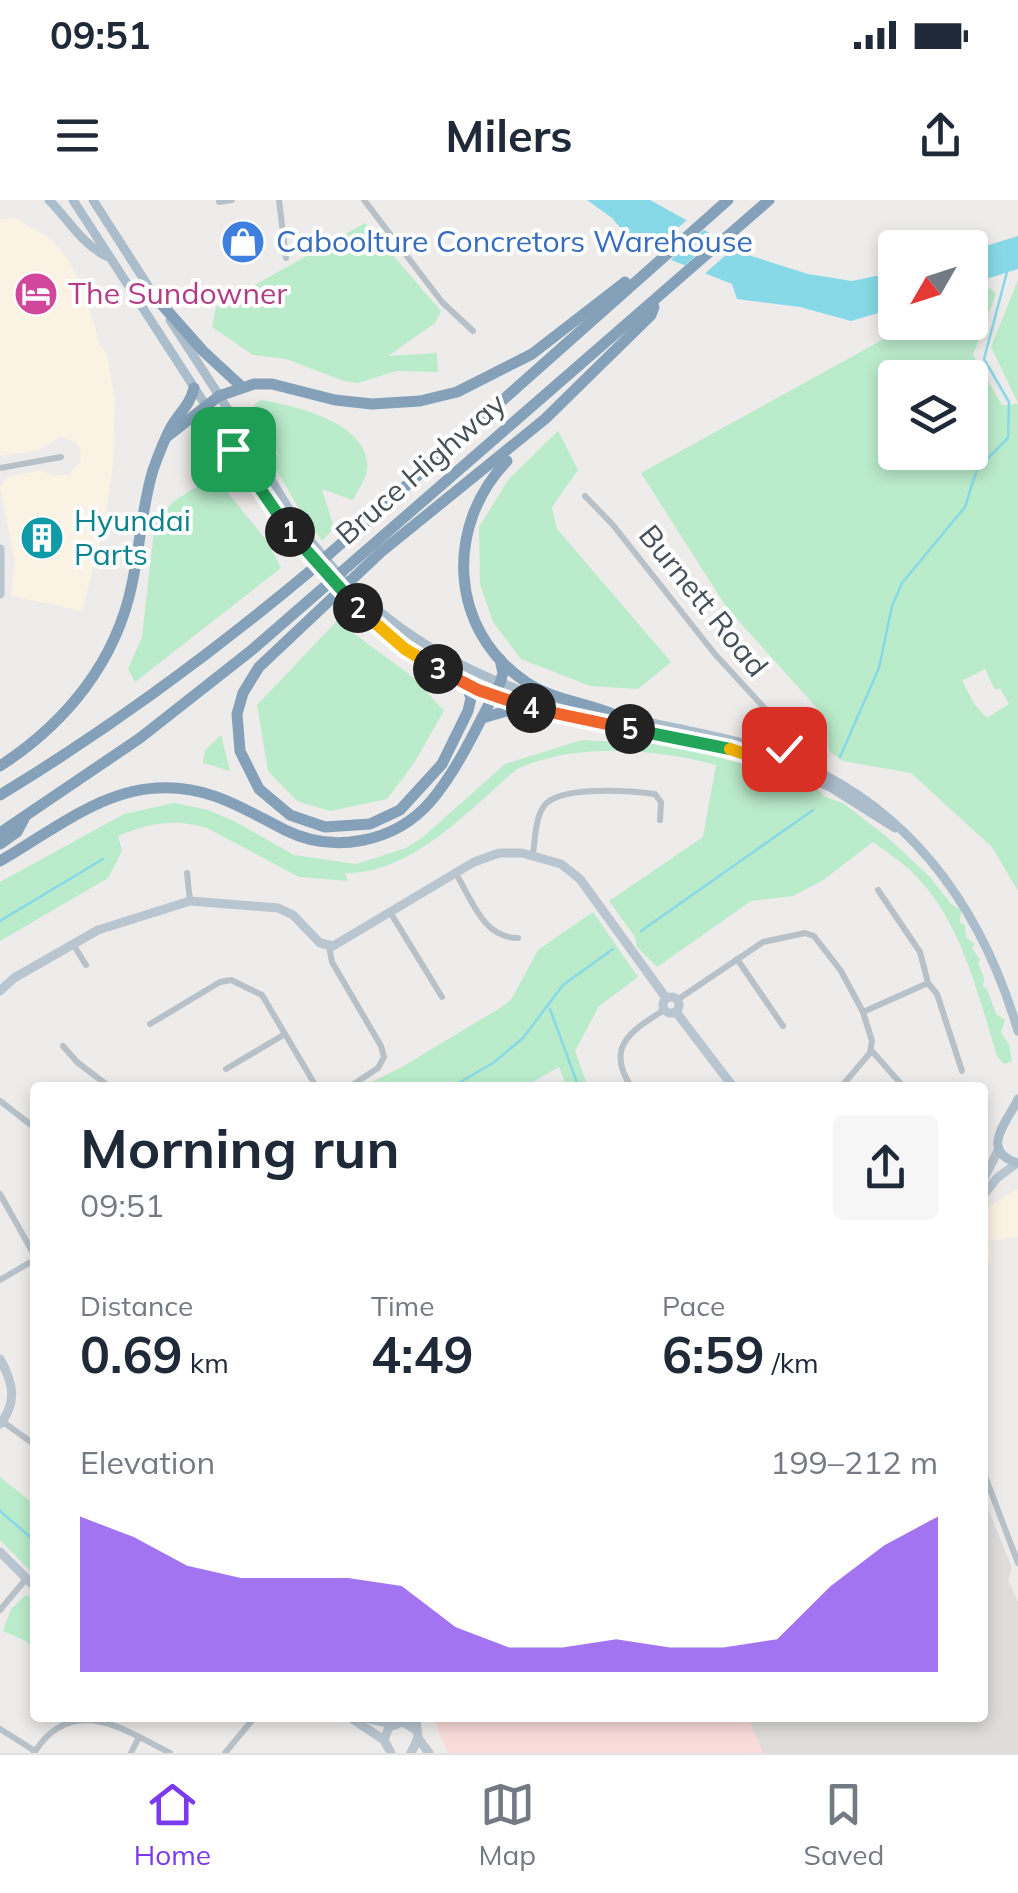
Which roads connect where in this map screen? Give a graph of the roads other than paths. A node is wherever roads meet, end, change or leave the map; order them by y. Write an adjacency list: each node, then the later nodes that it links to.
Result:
1 (48, 200): 10 (main road)
2 (73, 200): 10 (main road)
3 (93, 200): 13 (main road)
4 (232, 200): 9 (street)
5 (279, 200): 11 (street)
6 (364, 200): 15 (street)
7 (728, 200): 12 (highway, Bruce Highway)
8 (769, 200): 14 (highway, Bruce Highway)
9 (219, 202)
10 (109, 257): 17 (main road)
11 (286, 258)
12 (639, 278): 16 (highway); 40 (highway, Bruce Highway)
13 (156, 298): 16 (highway); 18 (main road)
14 (658, 298): 21 (highway); 41 (highway, Bruce Highway)
15 (473, 331)
16 (242, 387): 18 (highway)
17 (194, 388): 19 (main road); 20 (highway)
18 (219, 396): 19 (highway); 26 (main road)
19 (205, 405): 20 (highway); 26 (main road)
20 (168, 436): 38 (highway)
21 (524, 438): 29 (highway); 31 (highway)
22 (61, 457): 23 (street)
23 (0, 468)
24 (584, 496): 36 (street, Burnett Road)
25 (0, 549): 28 (street)
26 (313, 552): 27 (main road)
27 (347, 590): 30 (main road); 31 (main road)
28 (0, 594)
29 (500, 659): 30 (highway); 34 (highway)
30 (500, 683): 32 (highway); 34 (main road)
31 (466, 684): 32 (main road)
32 (493, 696): 33 (main road); 35 (highway)
33 (524, 706): 35 (highway); 39 (main road)
34 (613, 714): 37 (main road)
35 (482, 718): 46 (highway)
36 (788, 734): 37 (street); 39 (street, Burnett Road)
37 (783, 756): 39 (main road)
38 (0, 766)
39 (795, 766): 64 (main road)
40 (1, 794)
41 (26, 816): 43 (highway, Bruce Highway); 44 (highway)
42 (660, 820): 45 (street)
43 (0, 833)
44 (0, 844)
45 (533, 854): 47 (street); 60 (street)
46 (0, 861)
47 (456, 872): 51 (street); 52 (street)
48 (187, 873): 50 (street)
49 (878, 890): 57 (street)
50 (190, 901): 53 (street); 54 (street)
51 (390, 912): 54 (street); 59 (street)
52 (518, 938)
53 (73, 944): 56 (street); 58 (street)
54 (329, 946): 72 (street)
55 (738, 960): 60 (street); 61 (street); 63 (street)
56 (86, 964)
57 (928, 983): 61 (street); 69 (street)
58 (0, 991)
59 (442, 997)
60 (669, 1002): 73 (street); 74 (street)
61 (863, 1012): 67 (street)
62 (150, 1024): 65 (street)
63 (783, 1026)
64 (1018, 1031)
65 (284, 1034): 68 (street); 71 (street)
66 (63, 1046): 70 (street)
67 (872, 1050): 75 (street); 76 (street)
68 (226, 1069)
69 (962, 1071)
70 (103, 1082)
71 (313, 1082)
72 (357, 1082)
73 (629, 1082)
74 (729, 1082)
75 (845, 1082)
76 (899, 1082)
77 (1018, 1099): 81 (main road)
78 (3, 1103): 79 (street); 82 (street)
79 (0, 1115)
80 (1018, 1119): 81 (main road)
81 (1007, 1122): 83 (main road)
82 (30, 1124)
83 (999, 1149): 84 (main road); 85 (street)
84 (1018, 1162): 86 (street)
85 (988, 1170)
86 (988, 1190)
87 (0, 1194): 88 (street)
88 (30, 1243)
89 (30, 1266): 90 (street)
90 (0, 1280)
91 (0, 1359): 92 (street)
92 (1, 1422): 93 (street)
93 (30, 1442)
94 (988, 1481): 95 (street)
95 (1015, 1540): 97 (street)
96 (0, 1552): 98 (street)
97 (1018, 1563)
98 (26, 1578): 99 (street); 100 (street)
99 (30, 1582)
100 (0, 1610)
101 (72, 1722): 112 (street)
102 (104, 1722): 110 (street)
103 (251, 1722): 115 (street)
104 (356, 1722): 111 (street)
105 (397, 1722): 111 (street)
106 (401, 1722): 109 (street)
107 (416, 1722): 109 (street)
108 (0, 1729): 112 (street)
109 (417, 1734): 116 (street); 117 (street)
110 (139, 1737): 113 (street); 114 (street)
111 (387, 1748)
112 (34, 1752)
113 (131, 1753)
114 (170, 1753)
115 (225, 1753)
116 (411, 1753)
117 (429, 1753)

